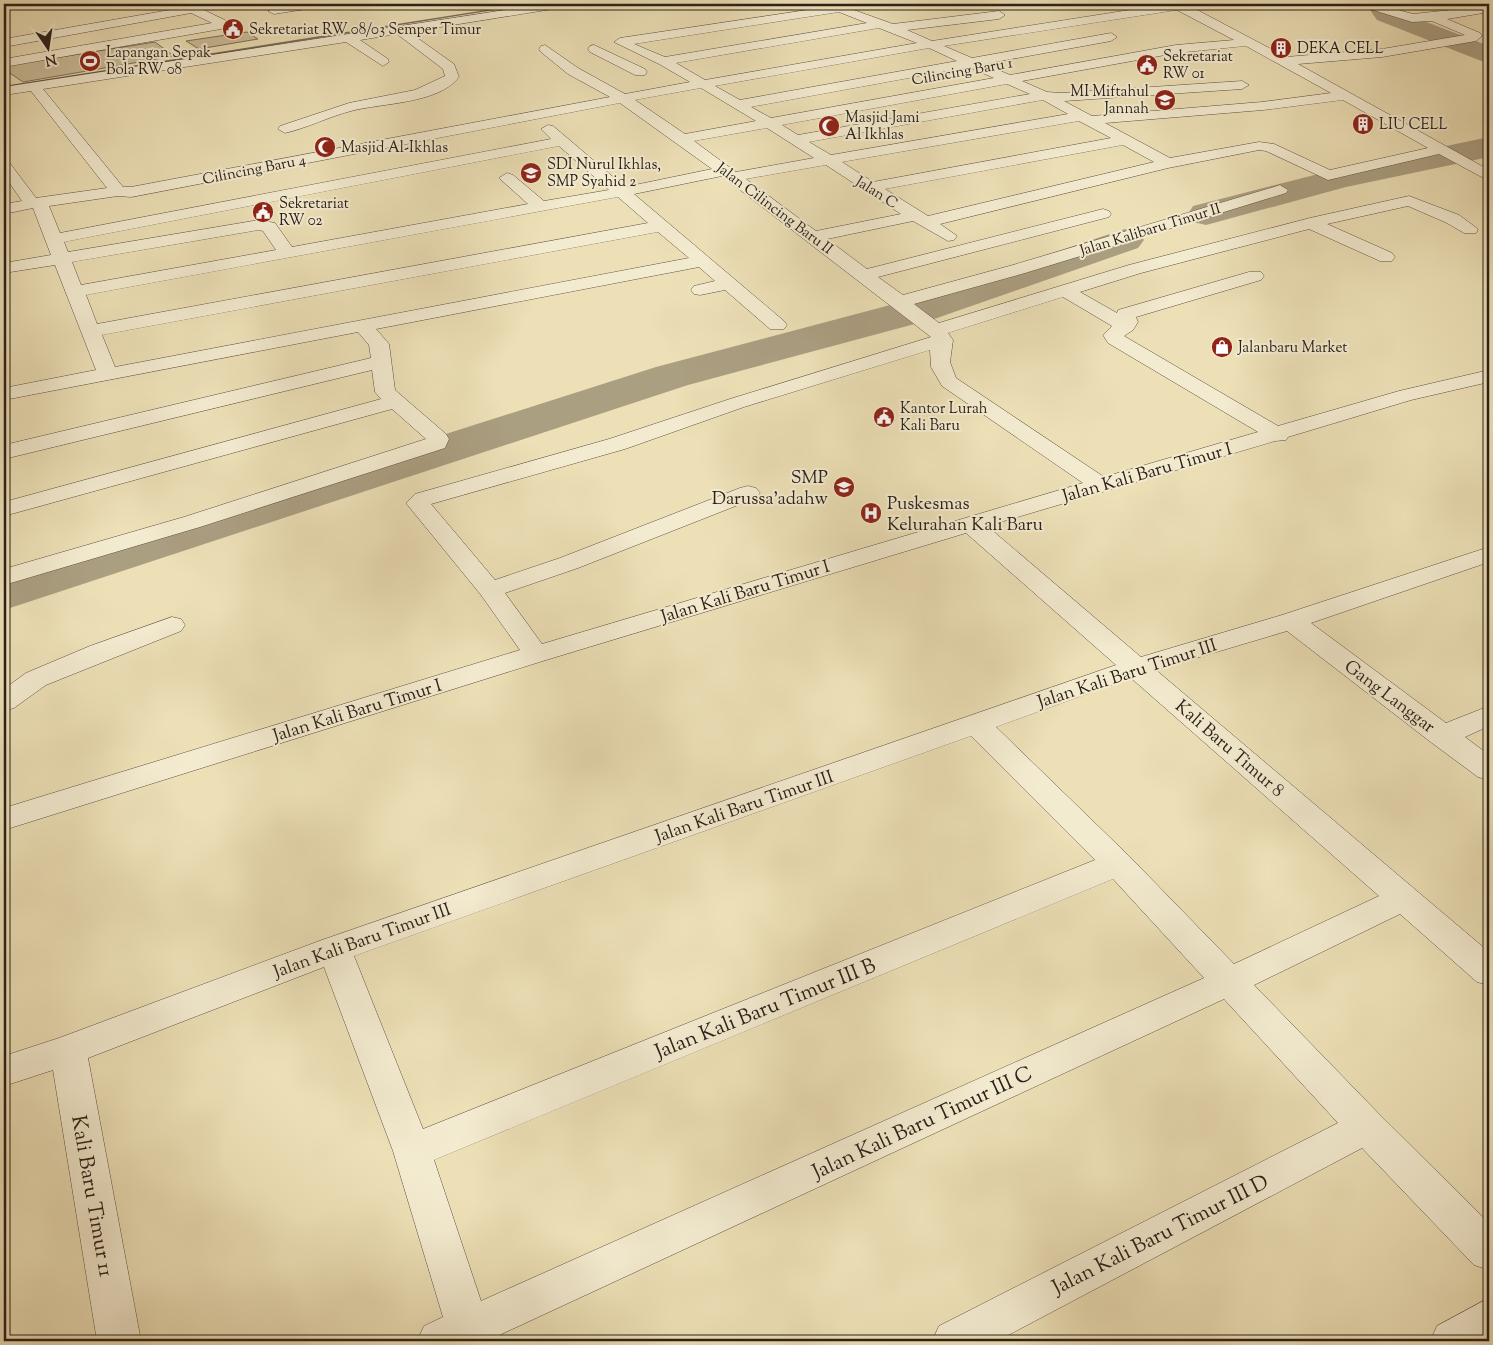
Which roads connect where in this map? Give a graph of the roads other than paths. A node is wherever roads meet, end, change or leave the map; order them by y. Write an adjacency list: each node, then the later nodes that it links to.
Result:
1 (18, 4): 8 (street)
2 (182, 4): 11 (street)
3 (319, 4): 13 (street)
4 (565, 4): 19 (street)
5 (845, 4): 10 (street)
6 (1178, 5): 15 (street, Cilincing Baru 4); 25 (street)
7 (1368, 5): 16 (street)
8 (4, 6)
9 (1082, 7): 15 (street)
10 (867, 8)
11 (194, 9): 21 (street); 26 (street)
12 (1489, 9): 16 (street)
13 (274, 11)
14 (1011, 14): 18 (street)
15 (1110, 16): 17 (street, Cilincing Baru 4)
16 (1434, 17): 23 (street)
17 (1070, 22): 24 (street); 28 (street, Cilincing Baru 4)
18 (885, 26): 28 (street); 37 (street); 37 (street, Jalan C)
19 (398, 29): 22 (street); 55 (street)
20 (1489, 33): 23 (street)
21 (169, 35): 33 (street); 39 (street)
22 (348, 37): 33 (street); 36 (street)
23 (1471, 38): 27 (street); 35 (street)
24 (1119, 40): 32 (street); 38 (street)
25 (1249, 42): 31 (street, Cilincing Baru 1); 35 (street)
26 (4, 43)
27 (1489, 44)
28 (929, 45): 38 (street); 42 (street, Cilincing Baru 4)
29 (545, 49): 49 (street, Jalan Cilincing Baru II)
30 (594, 49): 45 (street)
31 (1176, 49): 32 (street, Cilincing Baru 1); 34 (street)
32 (1154, 53): 41 (street, Cilincing Baru 1)
33 (193, 54): 44 (street)
34 (1198, 60)
35 (1284, 61): 48 (street)
36 (384, 62)
37 (664, 62): 42 (street, Jalan C)
38 (968, 62): 41 (street); 51 (street)
39 (4, 63)
40 (1220, 72): 43 (street)
41 (1006, 79): 47 (street); 54 (street, Cilincing Baru 1)
42 (703, 84): 45 (street, Cilincing Baru 4); 51 (street, Jalan C)
43 (1242, 85): 47 (street); 50 (street)
44 (34, 86): 46 (street); 69 (street)
45 (672, 90): 49 (street, Cilincing Baru 4)
46 (4, 91)
47 (1045, 96): 53 (street); 58 (street)
48 (1343, 96): 50 (street); 60 (street)
49 (622, 98): 52 (street, Cilincing Baru 4); 56 (street, Jalan Cilincing Baru II)
50 (1274, 102): 53 (street)
51 (738, 105): 54 (street, Jalan C)
52 (533, 115): 57 (street); 69 (street, Cilincing Baru 4)
53 (1085, 118): 59 (street); 61 (street)
54 (769, 123): 56 (street, Cilincing Baru 1); 58 (street, Jalan C)
55 (285, 130)
56 (682, 139): 64 (street, Jalan Cilincing Baru II)
57 (562, 140): 70 (street); 72 (street)
58 (793, 140): 61 (street, Jalan C)
59 (1124, 140): 62 (street); 67 (street)
60 (1444, 151): 62 (street); 65 (street)
61 (828, 162): 64 (street); 67 (street, Jalan C)
62 (1168, 162): 76 (street)
63 (4, 165): 71 (street)
64 (729, 174): 70 (street); 82 (street, Jalan Cilincing Baru II)
65 (1489, 176)
66 (507, 178): 73 (street)
67 (872, 188): 76 (street, Jalan C)
68 (1280, 190): 94 (street, Jalan Kalibaru Timur II)
69 (118, 191): 71 (street, Cilincing Baru 4)
70 (622, 192): 73 (street); 79 (street)
71 (35, 202): 74 (street, Cilincing Baru 4); 83 (street)
72 (245, 204): 78 (street); 83 (street)
73 (542, 207): 84 (street)
74 (4, 209)
75 (1103, 214): 88 (street)
76 (920, 219): 81 (street, Jalan C); 82 (street)
77 (1310, 224): 80 (street); 85 (street); 92 (street)
78 (259, 225): 83 (street); 84 (street)
79 (662, 226): 86 (street); 98 (street)
80 (1470, 229)
81 (948, 236)
82 (811, 237): 88 (street, Jalan Cilincing Baru II)
83 (57, 248): 87 (street); 93 (street)
84 (286, 253): 93 (street)
85 (1386, 256)
86 (702, 261): 90 (street); 95 (street)
87 (4, 268)
88 (864, 274): 94 (street, Jalan Cilincing Baru II)
89 (1255, 276): 97 (street)
90 (729, 283): 91 (street); 96 (street)
91 (700, 290)
92 (1064, 290): 97 (street); 99 (street)
93 (74, 292): 98 (street)
94 (902, 304): 99 (street, Jalan Cilincing Baru II)
95 (362, 325): 100 (street); 101 (street)
96 (777, 325)
97 (1126, 326): 105 (street)
98 (90, 331): 101 (street)
99 (934, 331): 107 (street); 113 (street)
100 (382, 362): 104 (street); 106 (street)
101 (108, 374): 103 (street)
102 (1489, 376): 105 (street, Jalan Kali Baru Timur I)
103 (4, 394)
104 (396, 401): 109 (street); 112 (street)
105 (1278, 435): 107 (street, Jalan Kali Baru Timur I)
106 (4, 452)
107 (1102, 486): 110 (street, Jalan Kali Baru Timur I)
108 (748, 493): 113 (street)
109 (4, 509)
110 (970, 524): 116 (street, Jalan Kali Baru Timur I); 117 (street, Kali Baru Timur 8)
111 (1489, 554): 114 (street, Jalan Kali Baru Timur III)
112 (4, 577)
113 (490, 590): 116 (street)
114 (1291, 621): 117 (street, Jalan Kali Baru Timur III); 121 (street, Gang Langgar)
115 (172, 625): 118 (street)
116 (536, 654): 123 (street, Jalan Kali Baru Timur I)
117 (1137, 667): 120 (street, Jalan Kali Baru Timur III); 125 (street, Kali Baru Timur 8)
118 (4, 702)
119 (1489, 715): 121 (street)
120 (976, 724): 124 (street); 126 (street, Jalan Kali Baru Timur III)
121 (1442, 736): 122 (street, Gang Langgar)
122 (1489, 770)
123 (4, 819)
124 (1118, 864): 128 (street); 132 (street, Jalan Kali Baru Timur III B)
125 (1404, 898): 127 (street, Kali Baru Timur 8); 128 (street, Jalan Kali Baru Timur III C)
126 (334, 949): 129 (street, Jalan Kali Baru Timur III); 132 (street)
127 (1489, 972)
128 (1228, 982): 131 (street); 135 (street, Jalan Kali Baru Timur III C)
129 (68, 1050): 130 (street, Jalan Kali Baru Timur III); 136 (street, Kali Baru Timur 11)
130 (4, 1071)
131 (1366, 1127): 133 (street); 137 (street, Jalan Kali Baru Timur III D)
132 (412, 1151): 135 (street)
133 (1489, 1251)
134 (1489, 1319): 138 (street)
135 (460, 1337)
136 (119, 1341)
137 (954, 1341)
138 (1452, 1341)

